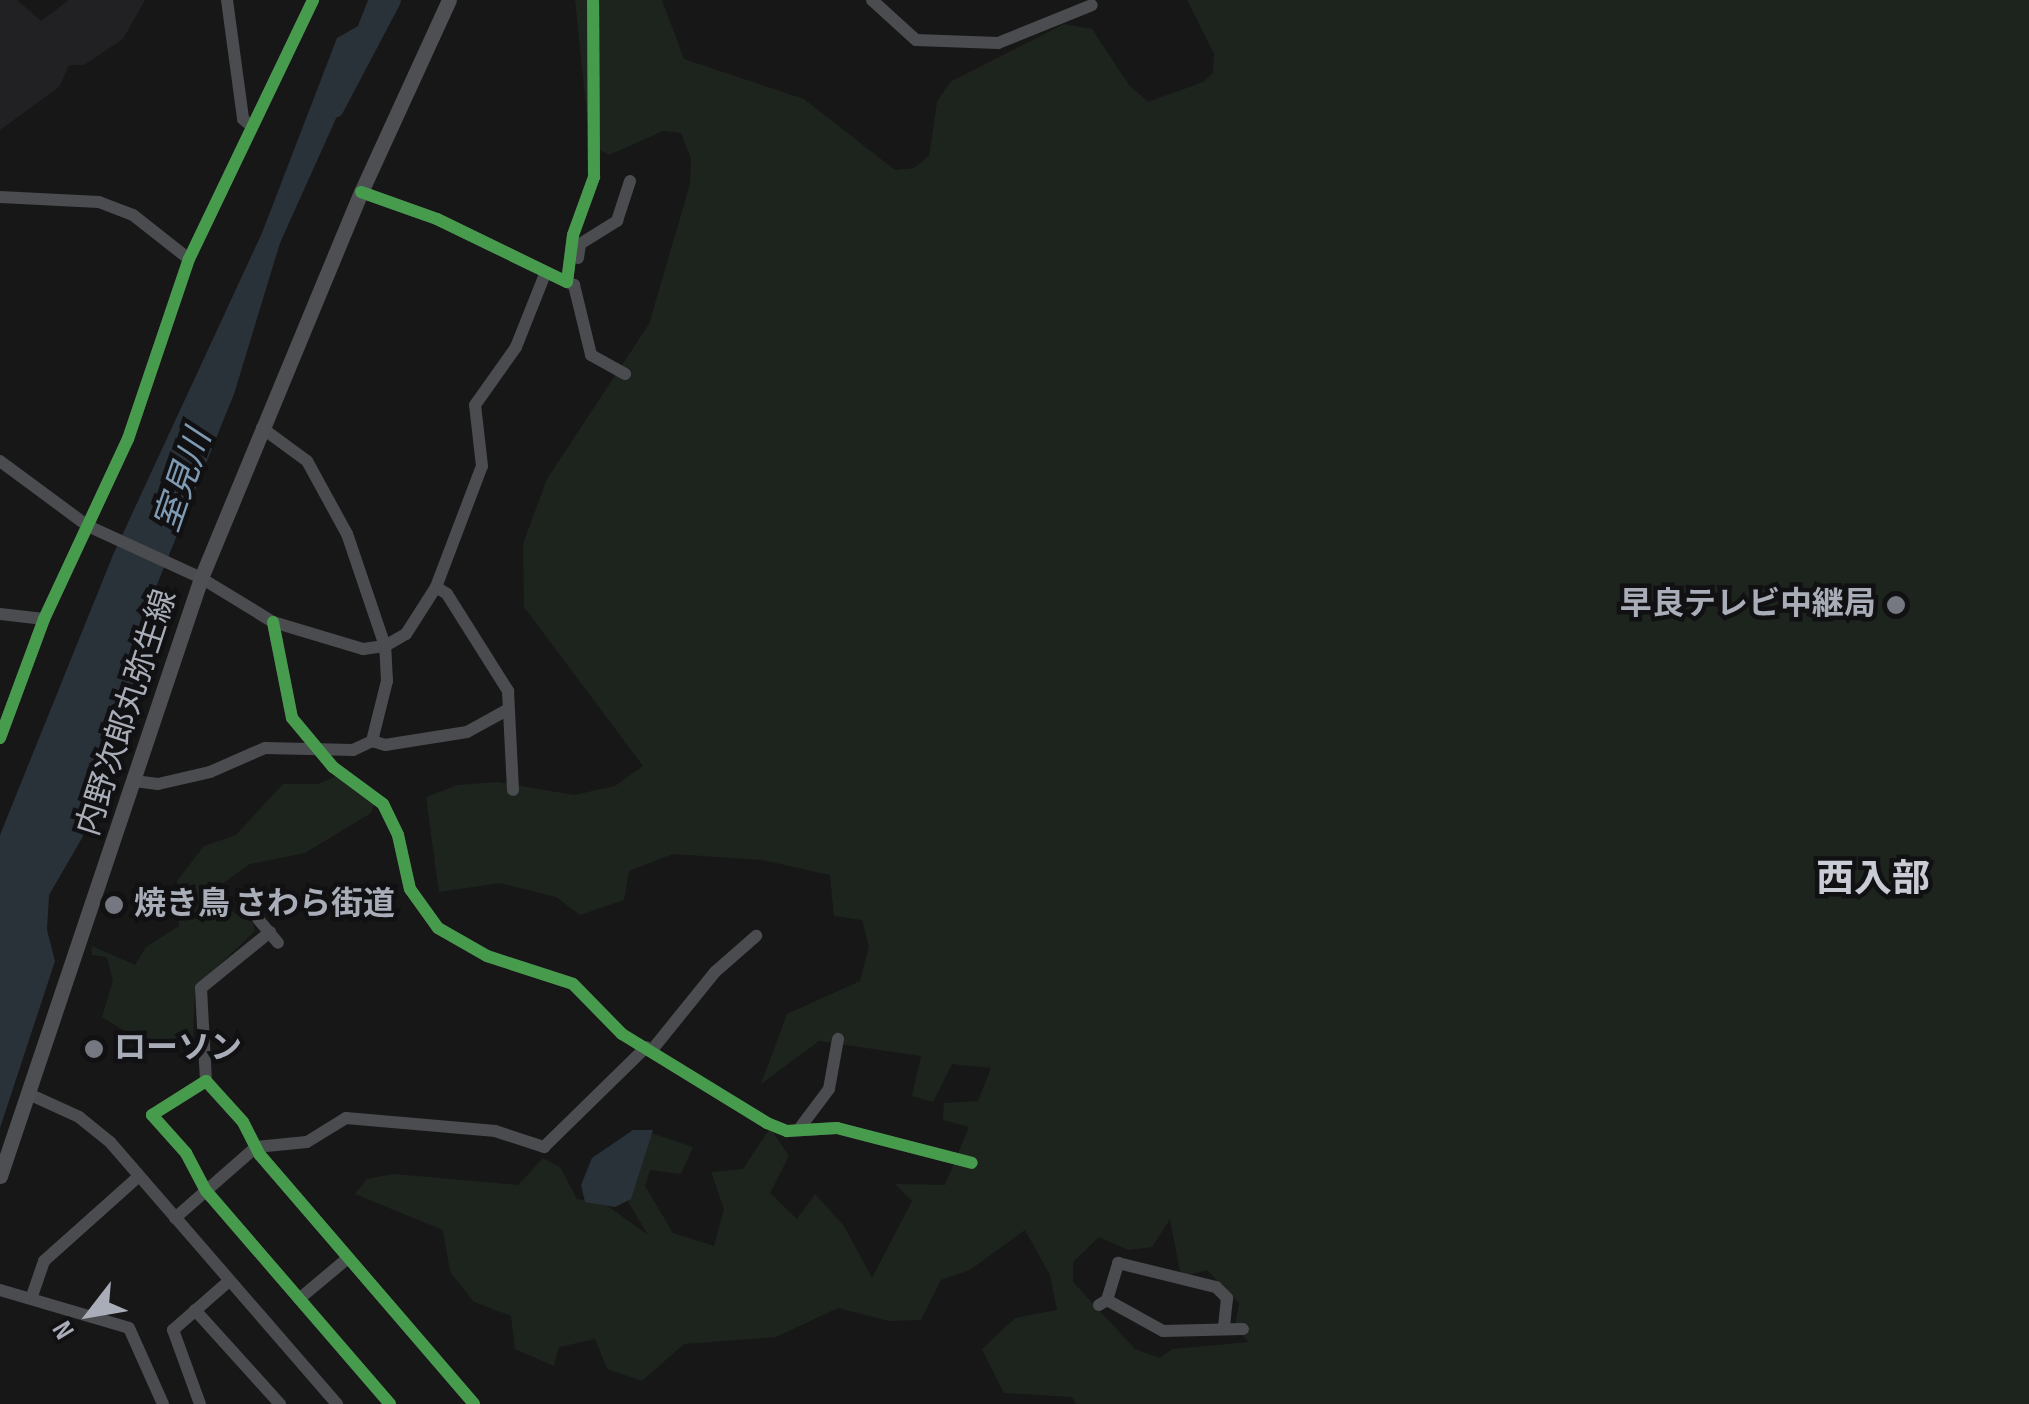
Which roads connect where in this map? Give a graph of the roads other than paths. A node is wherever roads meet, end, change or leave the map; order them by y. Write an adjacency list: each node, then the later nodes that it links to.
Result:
1 (226, 0): 7 (street)
2 (314, 0): 7 (street)
3 (449, 0): 9 (main road, 内野次郎丸弥生線)
4 (593, 0): 13 (street)
5 (872, 0): 6 (street)
6 (1092, 5)
7 (251, 126): 11 (street)
8 (630, 181): 13 (street)
9 (361, 192): 12 (street); 15 (main road, 内野次郎丸弥生線)
10 (0, 197): 11 (street)
11 (190, 260): 17 (street)
12 (546, 274): 13 (street); 19 (street)
13 (571, 284): 14 (street)
14 (624, 374)
15 (262, 428): 18 (main road, 内野次郎丸弥生線); 23 (street)
16 (0, 462): 17 (street)
17 (92, 528): 18 (street); 21 (street)
18 (193, 575): 22 (street); 28 (main road, 内野次郎丸弥生線)
19 (436, 587): 23 (street); 24 (street)
20 (0, 614): 21 (street)
21 (44, 619): 25 (street)
22 (273, 622): 23 (street); 27 (street)
23 (385, 646): 26 (street)
24 (506, 710): 26 (street); 29 (street)
25 (0, 738)
26 (372, 741): 27 (street)
27 (316, 749): 28 (street); 33 (street)
28 (134, 781): 35 (main road, 内野次郎丸弥生線)
29 (513, 790)
30 (258, 918): 34 (street)
31 (756, 936): 33 (street)
32 (838, 1039): 36 (street)
33 (649, 1049): 36 (street); 37 (street)
34 (206, 1081): 37 (street); 41 (street)
35 (31, 1095): 39 (main road, 内野次郎丸弥生線); 40 (street)
36 (799, 1129): 38 (street)
37 (256, 1146): 41 (street); 43 (street)
38 (972, 1163)
39 (0, 1176)
40 (140, 1176): 42 (street); 46 (street)
41 (206, 1191): 42 (street); 47 (street)
42 (175, 1218): 44 (street)
43 (348, 1258): 47 (street); 56 (street)
44 (229, 1281): 48 (street); 54 (street)
45 (0, 1290): 46 (street)
46 (32, 1296): 51 (street)
47 (299, 1299): 55 (street)
48 (195, 1310): 52 (street); 53 (street)
49 (1224, 1328): 49 (street); 50 (street)
50 (1243, 1329)
51 (163, 1404)
52 (200, 1404)
53 (280, 1404)
54 (336, 1404)
55 (390, 1404)
56 (474, 1404)

